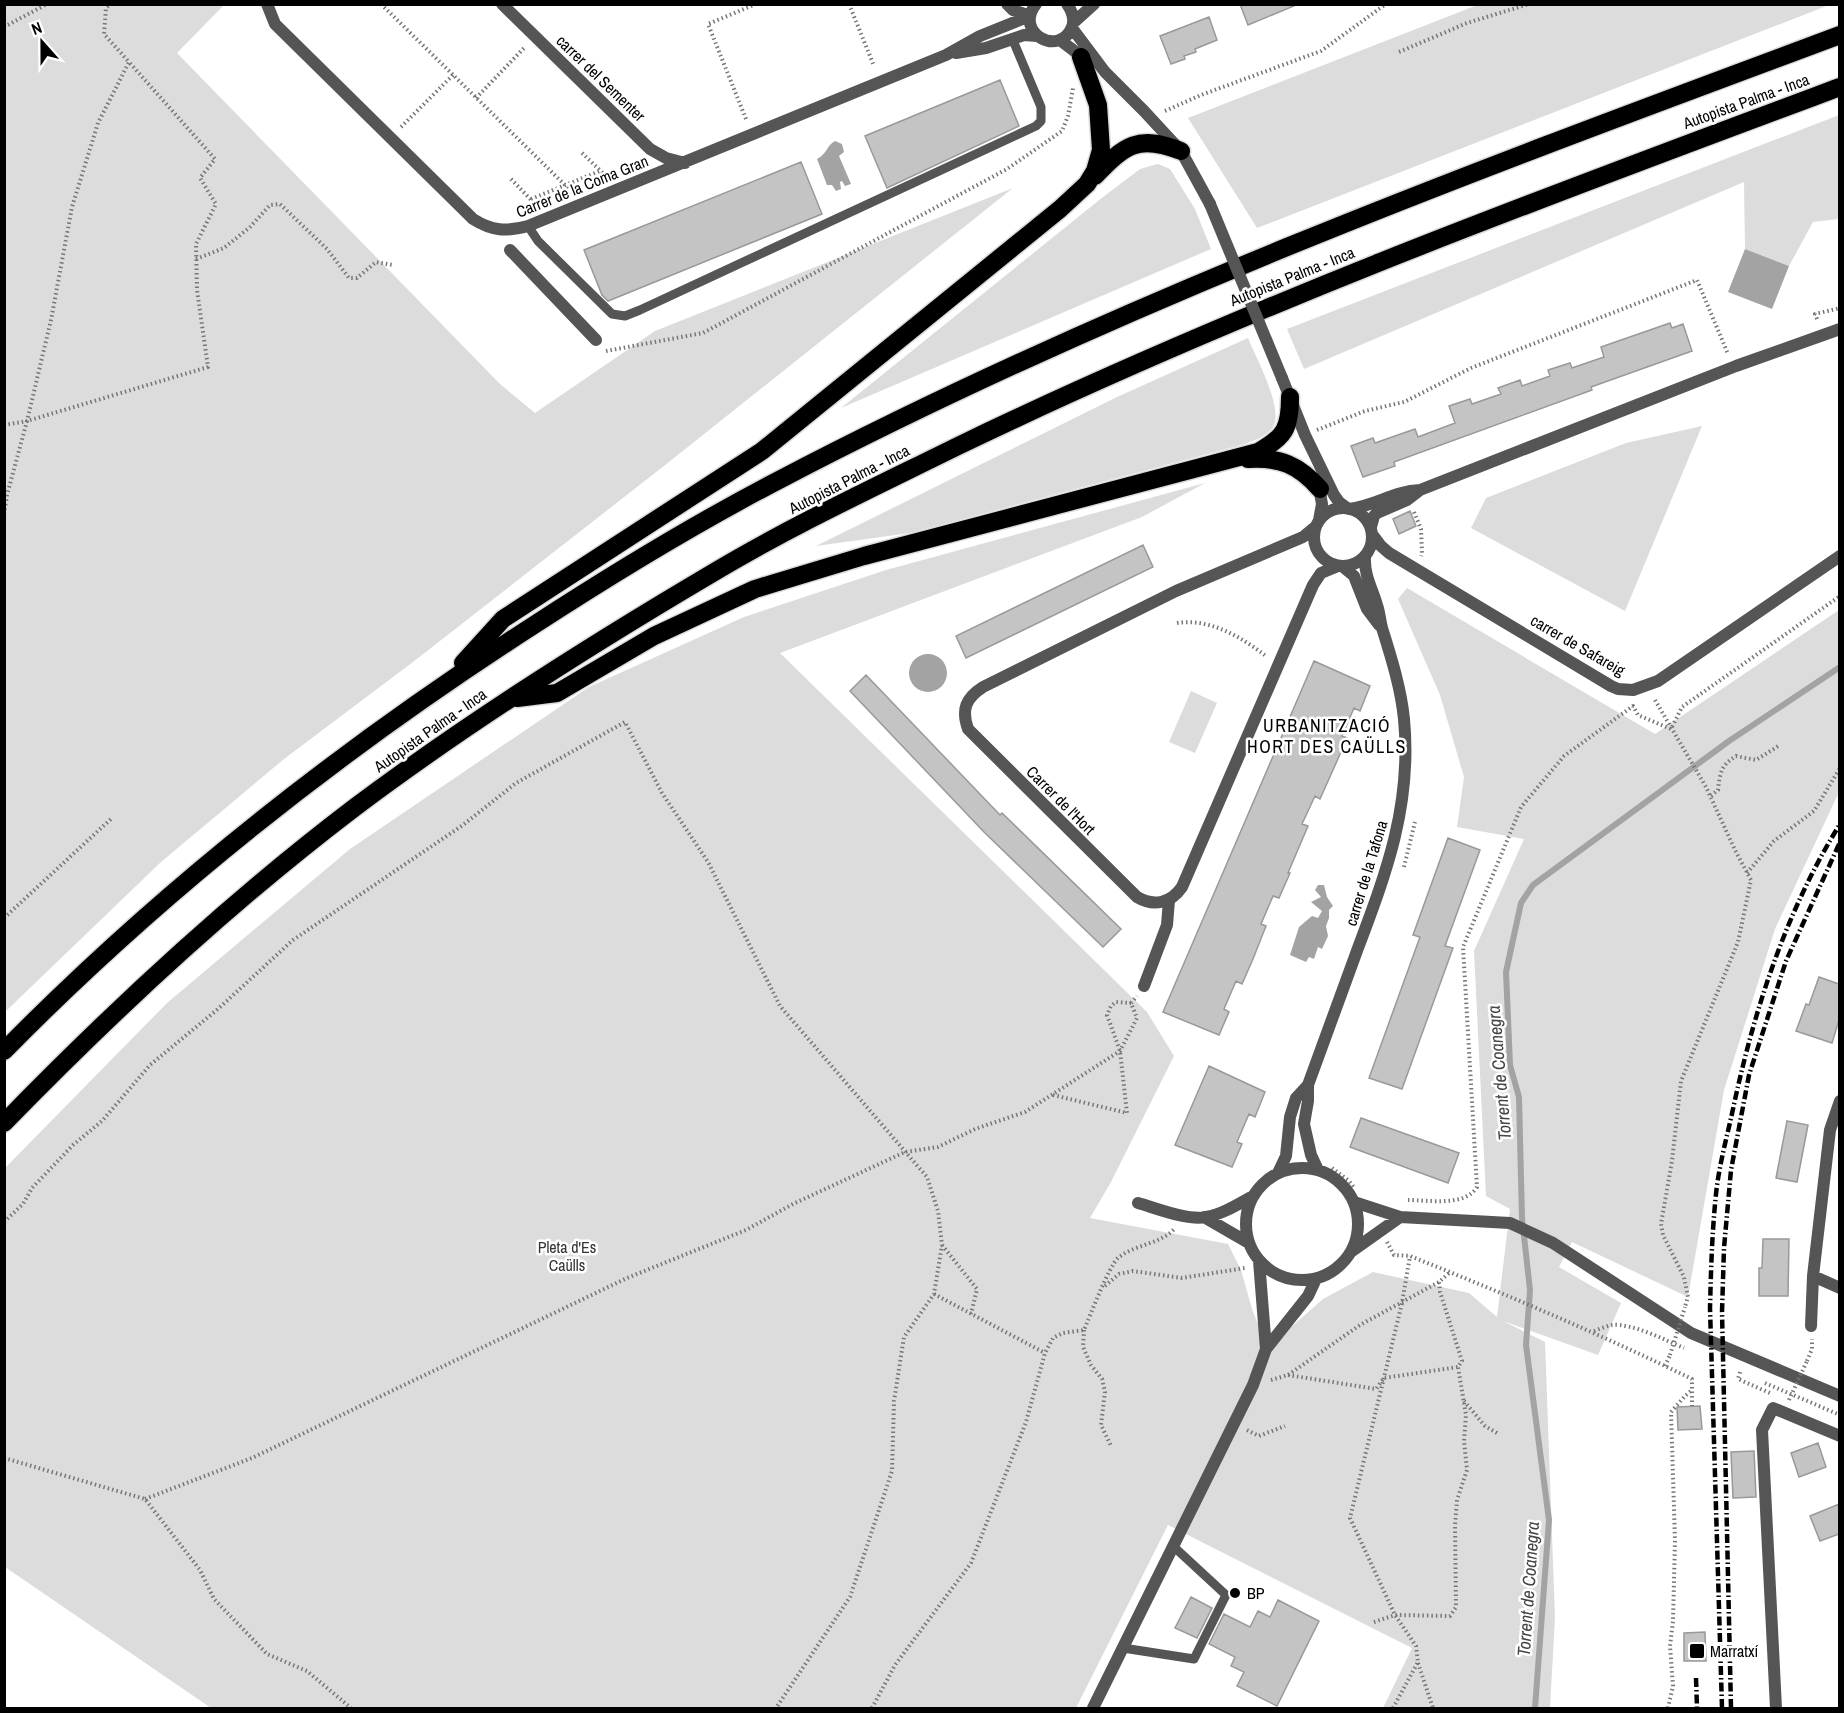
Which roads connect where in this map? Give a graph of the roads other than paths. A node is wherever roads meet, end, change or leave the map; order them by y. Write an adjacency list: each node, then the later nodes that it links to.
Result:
1 (267, 4): 20 (street, Carrer de la Coma Gran)
2 (502, 4): 18 (street, carrer del Sementer)
3 (1007, 4): 7 (street)
4 (1036, 4): 7 (street)
5 (1067, 4): 8 (street)
6 (1094, 4): 8 (street)
7 (1030, 16): 10 (street); 13 (street, Carrer de la Coma Gran)
8 (1072, 25): 12 (street); 15 (street)
9 (1839, 35): 37 (highway, Autopista Palma - Inca)
10 (1037, 36): 11 (street, Carrer de la Coma Gran); 12 (street, Carrer de la Coma Gran)
11 (1012, 38): 13 (street, Carrer de la Coma Gran); 20 (lane)
12 (1060, 40): 14 (street)
13 (946, 55): 18 (street, Carrer de la Coma Gran)
14 (1081, 57): 15 (street); 19 (highway)
15 (1105, 72): 17 (street)
16 (1839, 87): 38 (highway, Autopista Palma - Inca)
17 (1181, 151): 19 (highway); 24 (street, bridge)
18 (685, 163): 20 (street, Carrer de la Coma Gran)
19 (1087, 184): 37 (highway)
20 (528, 226)
21 (510, 250): 23 (street)
22 (1839, 329): 28 (street)
23 (597, 340)
24 (1290, 397): 25 (street); 26 (highway)
25 (1305, 435): 27 (street); 29 (street)
26 (1231, 461): 27 (highway); 38 (highway)
27 (1320, 489): 30 (street)
28 (1420, 490): 29 (street); 31 (street)
29 (1348, 508): 30 (street); 31 (street)
30 (1317, 523): 35 (street); 39 (street, Carrer de l'Hort)
31 (1371, 531): 32 (street, carrer de Safareig); 33 (street)
32 (1389, 553): 33 (street); 34 (street, carrer de Safareig)
33 (1366, 555): 35 (street); 36 (street, carrer de la Tafona)
34 (1839, 556)
35 (1340, 566): 36 (street, carrer de la Tafona); 39 (street)
36 (1382, 628): 42 (street, carrer de la Tafona)
37 (446, 682): 41 (highway, Autopista Palma - Inca)
38 (509, 699): 44 (highway, Autopista Palma - Inca)
39 (1169, 900): 40 (street)
40 (1144, 986)
41 (4, 1052)
42 (1308, 1085): 45 (street); 46 (street)
43 (1839, 1101): 55 (street)
44 (4, 1123)
45 (1318, 1170): 46 (street); 48 (street)
46 (1278, 1173): 47 (street)
47 (1253, 1196): 51 (street); 52 (street)
48 (1354, 1202): 50 (street); 53 (street)
49 (1138, 1203): 51 (street)
50 (1400, 1217): 53 (street); 60 (street)
51 (1204, 1218): 52 (street)
52 (1249, 1243): 54 (street)
53 (1352, 1251): 56 (street)
54 (1259, 1261): 56 (street); 59 (street)
55 (1813, 1276): 57 (street); 58 (street)
56 (1316, 1279): 59 (street)
57 (1839, 1288)
58 (1811, 1326)
59 (1266, 1348): 62 (street)
60 (1839, 1396)
61 (1839, 1436): 64 (street)
62 (1173, 1546): 63 (street); 63 (lane)
63 (1123, 1648): 65 (street)
64 (1776, 1704)
65 (1093, 1708)

